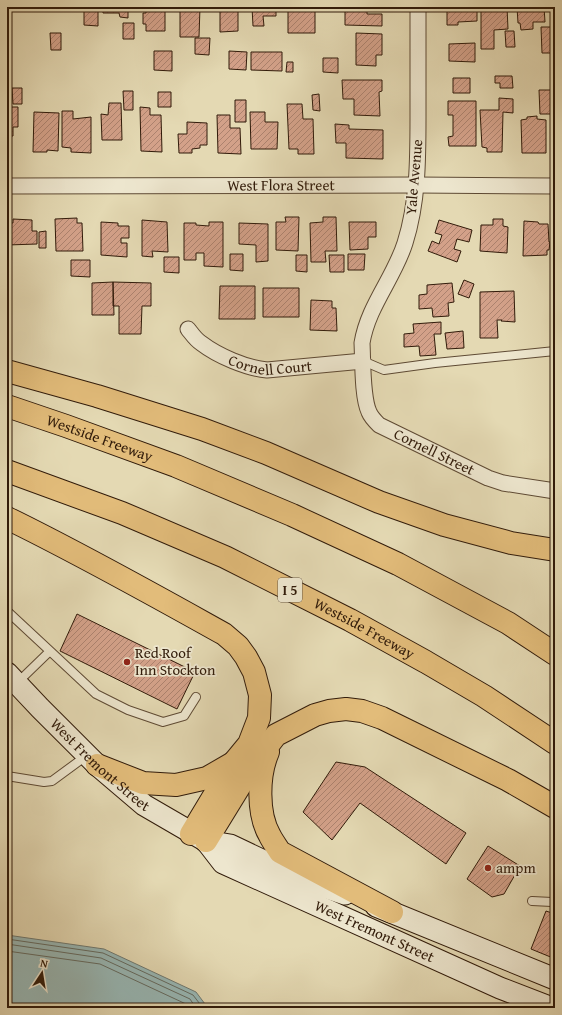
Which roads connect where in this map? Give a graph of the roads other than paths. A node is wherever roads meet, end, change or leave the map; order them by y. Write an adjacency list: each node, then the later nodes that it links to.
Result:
1 (418, 7): 2 (street, Yale Avenue)
2 (416, 184): 3 (street, West Flora Street); 4 (street, West Flora Street); 7 (street, Yale Avenue)
3 (7, 186)
4 (555, 186)
5 (188, 329): 7 (street, Cornell Court)
6 (555, 351): 7 (lane)
7 (363, 361): 11 (street, Cornell Street)
8 (7, 371): 13 (highway)
9 (7, 406): 16 (highway, Westside Freeway)
10 (7, 471): 20 (highway, Westside Freeway / I 5)
11 (555, 491)
12 (7, 518): 22 (highway)
13 (555, 550)
14 (7, 611): 15 (lane)
15 (50, 651): 17 (lane); 18 (lane)
16 (555, 654)
17 (12, 679): 21 (main road, West Fremont Street)
18 (196, 698)
19 (276, 735): 24 (highway); 25 (highway); 28 (highway)
20 (555, 743)
21 (92, 760): 22 (highway); 23 (lane); 25 (main road, West Fremont Street)
22 (235, 761): 25 (highway)
23 (7, 776)
24 (555, 807)
25 (199, 838): 28 (main road, West Fremont Street); 30 (main road, West Fremont Street)
26 (532, 901): 27 (lane)
27 (555, 904)
28 (392, 912): 29 (main road, West Fremont Street)
29 (454, 937): 30 (main road); 31 (main road, West Fremont Street)
30 (413, 948): 32 (main road, West Fremont Street)
31 (555, 979)
32 (552, 1008)

